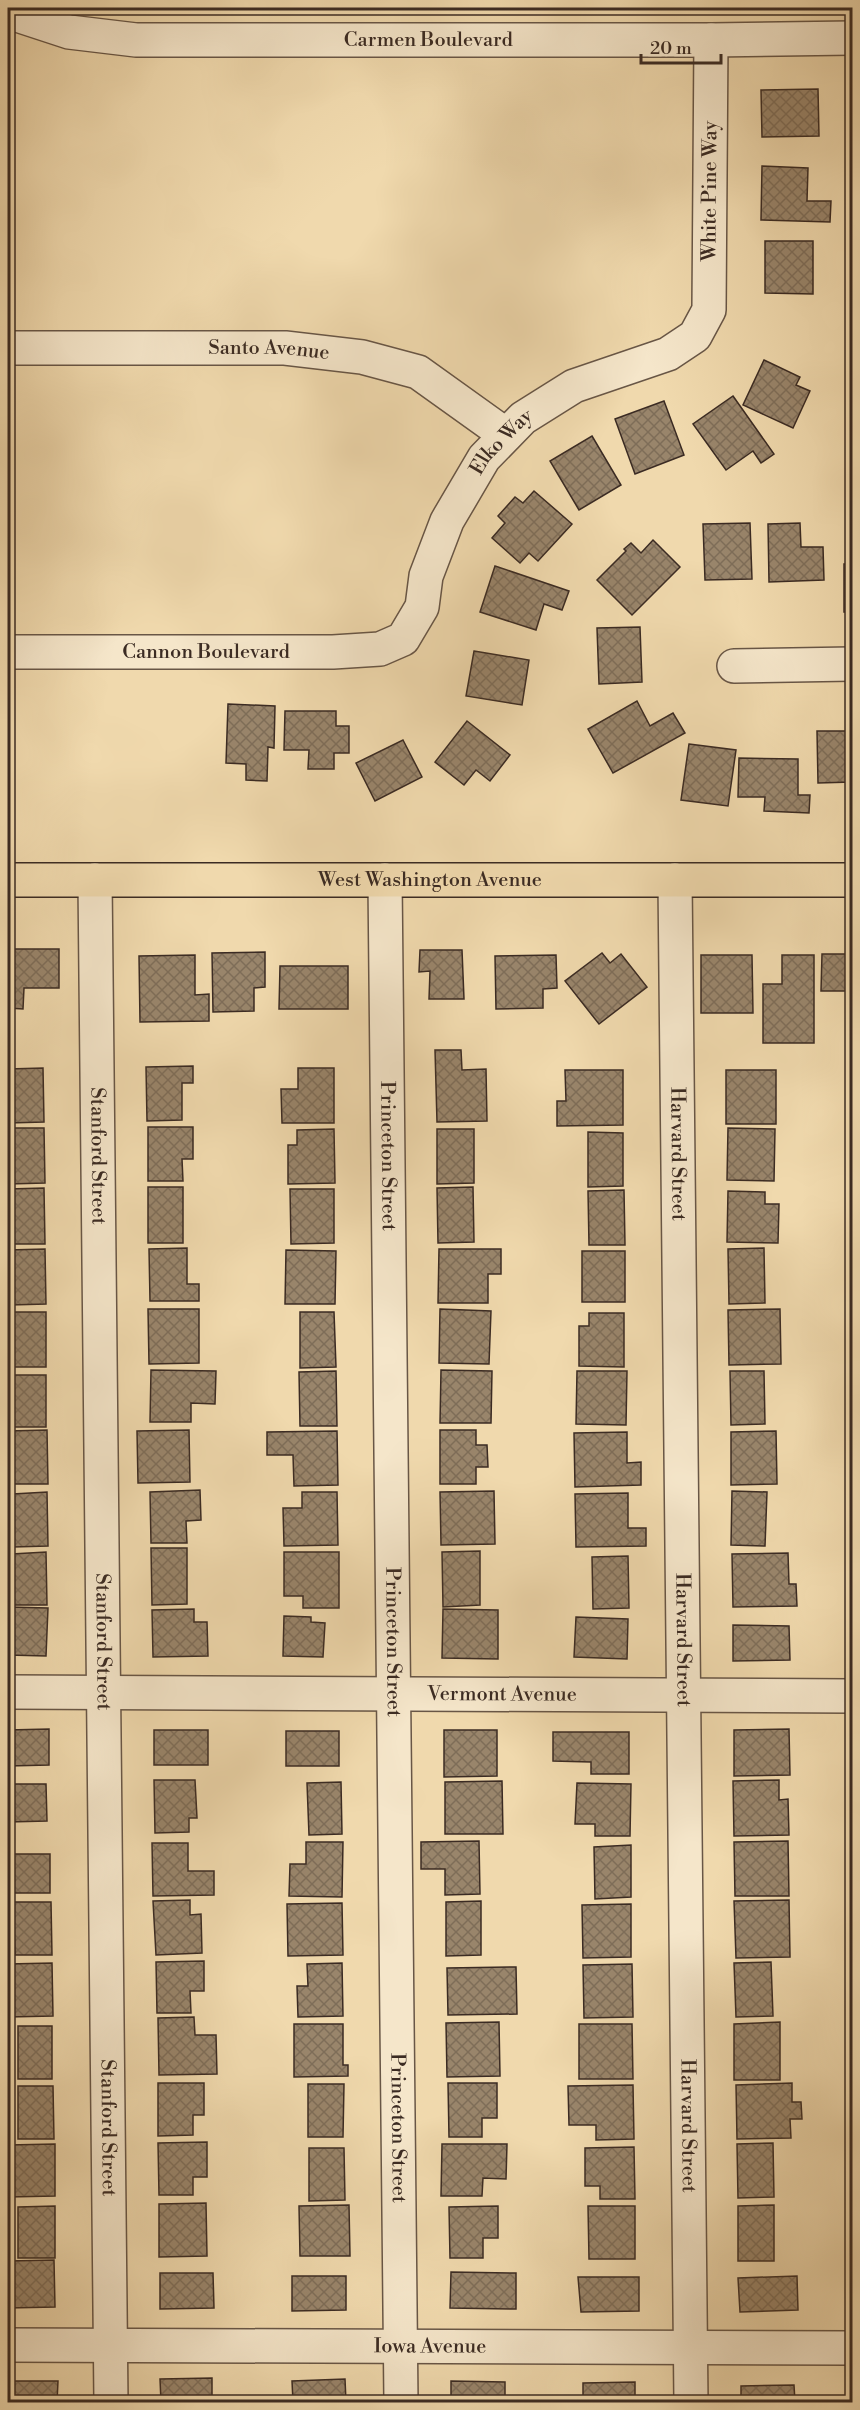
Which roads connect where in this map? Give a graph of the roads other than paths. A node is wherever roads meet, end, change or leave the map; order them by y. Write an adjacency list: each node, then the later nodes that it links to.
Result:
1 (8, 12): 3 (street, Carmen Boulevard)
2 (852, 38): 3 (street, Carmen Boulevard)
3 (711, 40): 4 (street, White Pine Way)
4 (695, 336): 6 (street, Elko Way)
5 (8, 348): 6 (street, Santo Avenue)
6 (506, 435): 7 (street, Elko Way)
7 (403, 639): 8 (street, Cannon Boulevard)
8 (8, 652)
9 (852, 664): 10 (street)
10 (734, 666)
11 (8, 880): 12 (main road, West Washington Avenue)
12 (95, 880): 13 (main road, West Washington Avenue); 17 (street, Stanford Street)
13 (385, 880): 14 (main road, West Washington Avenue); 18 (street, Princeton Street)
14 (675, 880): 15 (main road, West Washington Avenue); 19 (street, Harvard Street)
15 (852, 880)
16 (8, 1692): 17 (street, Vermont Avenue)
17 (104, 1693): 18 (street, Vermont Avenue); 22 (street, Stanford Street)
18 (394, 1694): 19 (street, Vermont Avenue); 23 (street, Princeton Street)
19 (684, 1695): 20 (street, Vermont Avenue); 24 (street, Harvard Street)
20 (852, 1696)
21 (8, 2345): 22 (street, Iowa Avenue)
22 (110, 2345): 23 (street, Iowa Avenue); 26 (street, Stanford Street)
23 (400, 2347): 24 (street, Iowa Avenue); 27 (street, Princeton Street)
24 (690, 2348): 25 (street, Iowa Avenue); 28 (street, Harvard Street)
25 (852, 2348)
26 (111, 2403)
27 (401, 2403)
28 (691, 2403)

